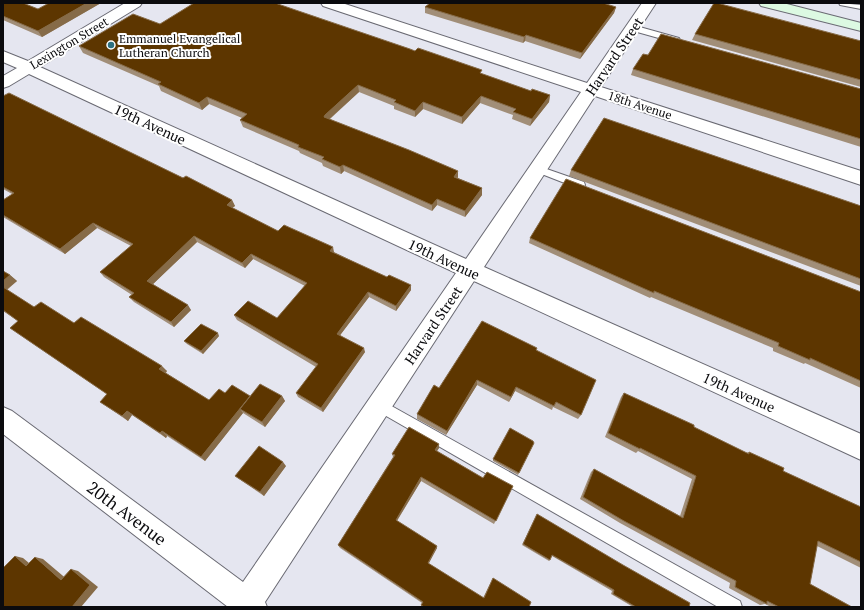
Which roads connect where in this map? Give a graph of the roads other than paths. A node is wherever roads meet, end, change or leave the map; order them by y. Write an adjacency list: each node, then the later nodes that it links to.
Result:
1 (135, 3): 11 (street, Lexington Street)
2 (328, 3): 13 (street, 18th Avenue)
3 (649, 3): 8 (street, Harvard Street)
4 (766, 3): 7 (street)
5 (843, 3): 6 (lane)
6 (861, 7)
7 (861, 27)
8 (633, 28): 9 (lane); 13 (street, Harvard Street)
9 (682, 42)
10 (3, 56): 11 (street, 19th Avenue)
11 (28, 68): 12 (street, Lexington Street); 17 (street, 19th Avenue)
12 (3, 83)
13 (591, 89): 14 (street, Harvard Street); 15 (street, 18th Avenue)
14 (538, 169): 16 (lane); 17 (street, Harvard Street)
15 (861, 178)
16 (590, 189)
17 (470, 270): 18 (street, Harvard Street); 20 (street, 19th Avenue)
18 (379, 406): 21 (street, Harvard Street); 22 (lane)
19 (3, 419): 21 (street, 20th Avenue)
20 (861, 447)
21 (247, 606)
22 (734, 607)

